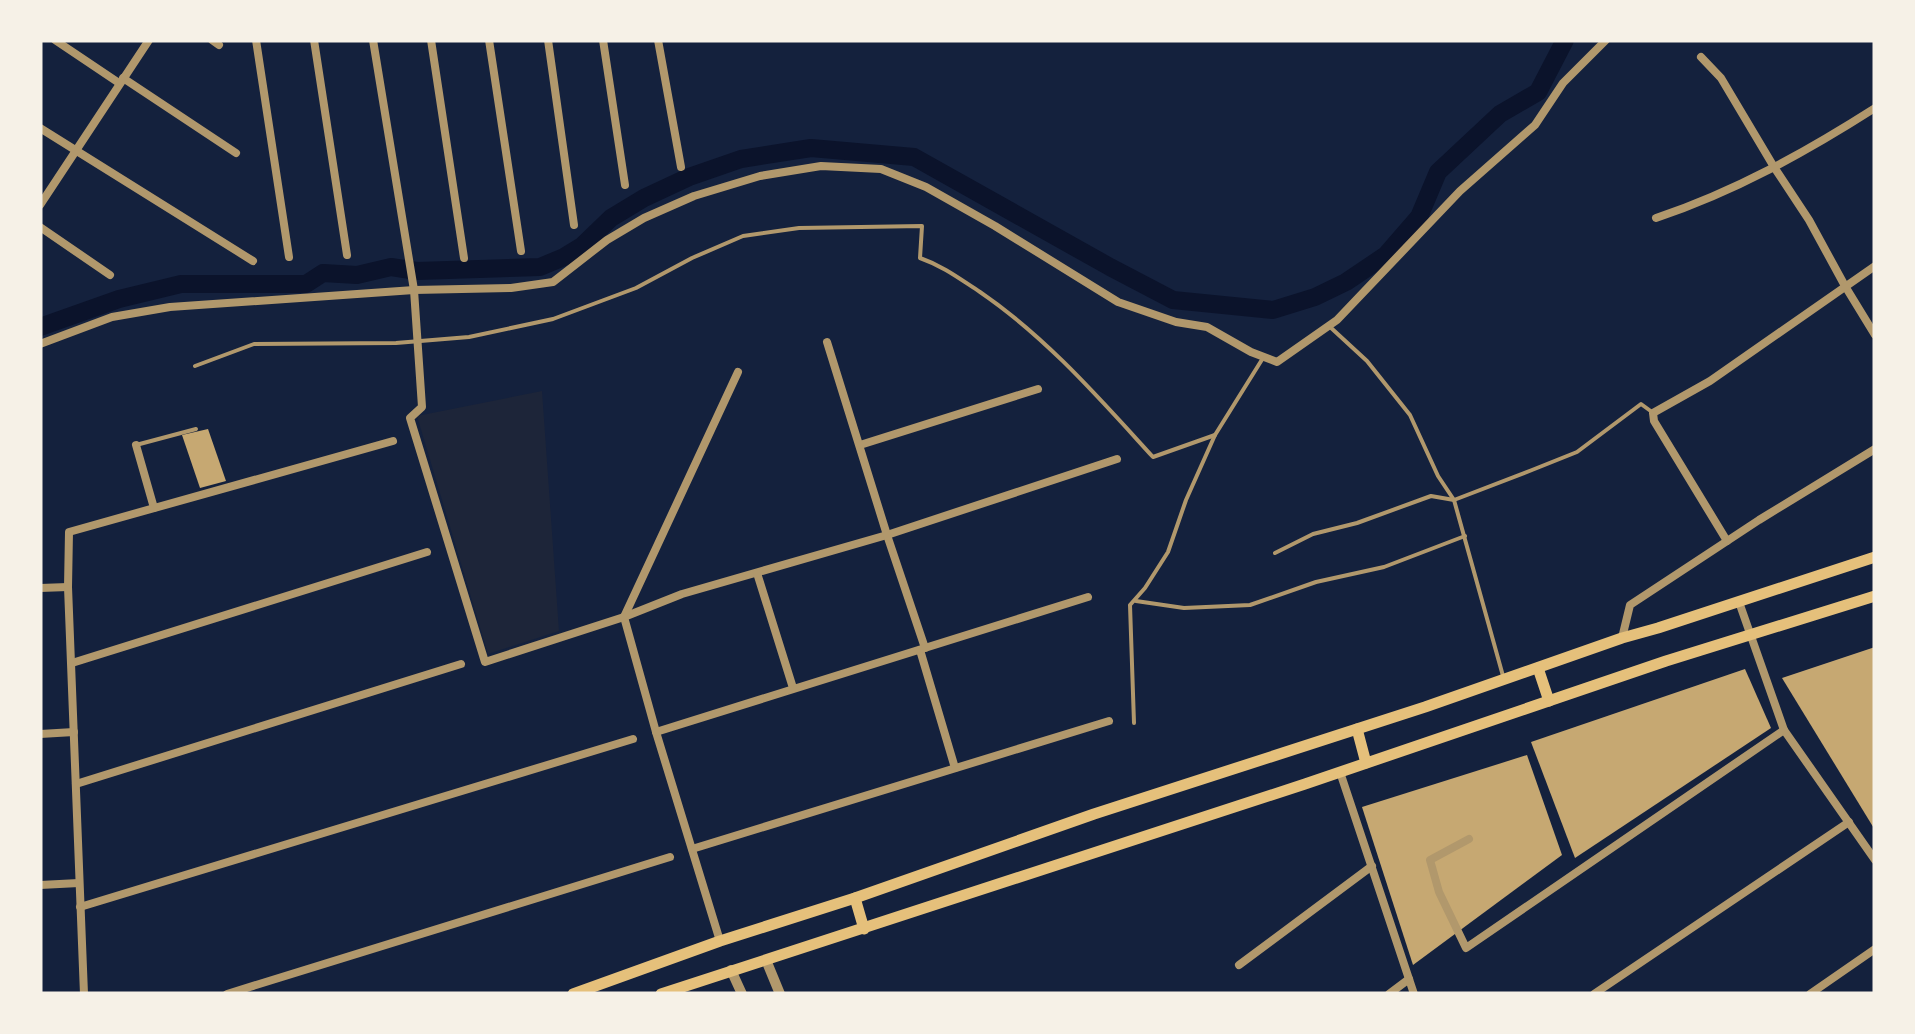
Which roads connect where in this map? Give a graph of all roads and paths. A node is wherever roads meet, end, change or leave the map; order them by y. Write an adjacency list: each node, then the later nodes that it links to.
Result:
1 (55, 40): 13 (street)
2 (149, 40): 13 (street)
3 (256, 40): 27 (street)
4 (314, 40): 26 (street)
5 (373, 40): 33 (street)
6 (432, 40): 28 (street)
7 (489, 40): 25 (street)
8 (548, 40): 23 (street)
9 (603, 40): 20 (street)
10 (658, 40): 18 (street)
11 (1606, 40): 34 (street)
12 (1701, 57): 19 (street)
13 (121, 81): 16 (street); 17 (street)
14 (1875, 108): 19 (street)
15 (40, 128): 16 (street)
16 (76, 150): 21 (street); 29 (street)
17 (236, 153)
18 (681, 167)
19 (1774, 167): 22 (street); 32 (street)
20 (625, 185)
21 (40, 205)
22 (1656, 218)
23 (574, 225)
24 (40, 228): 31 (street)
25 (520, 251)
26 (347, 256)
27 (289, 257)
28 (464, 258)
29 (253, 261)
30 (1875, 266): 32 (street)
31 (110, 275)
32 (1845, 286): 35 (street); 43 (street)
33 (414, 290): 36 (street); 38 (street); 39 (street)
34 (1329, 326): 39 (street); 51 (lane)
35 (1875, 335)
36 (416, 341): 40 (lane); 45 (lane); 66 (street)
37 (827, 342): 48 (street)
38 (40, 344)
39 (1264, 357): 45 (lane)
40 (195, 366)
41 (738, 372): 66 (street)
42 (1038, 389): 48 (street)
43 (1653, 413): 51 (lane); 55 (street)
44 (196, 429): 47 (lane)
45 (1214, 435): 64 (lane)
46 (393, 442): 52 (street)
47 (136, 445): 52 (street)
48 (860, 445): 53 (street)
49 (1875, 449): 55 (street)
50 (1117, 459): 53 (street)
51 (1454, 500): 54 (lane); 57 (lane)
52 (154, 508): 60 (street)
53 (887, 536): 59 (street); 69 (street)
54 (1465, 536): 64 (lane); 73 (lane)
55 (1727, 541): 68 (street)
56 (427, 552): 70 (street)
57 (1275, 553)
58 (1875, 557): 65 (main road)
59 (757, 573): 66 (street); 74 (street)
60 (68, 587): 61 (street); 70 (street)
61 (40, 588)
62 (1875, 596): 67 (main road)
63 (1088, 597): 69 (street)
64 (1134, 601): 77 (lane)
65 (1739, 602): 67 (street); 68 (main road)
66 (624, 617): 81 (street)
67 (1752, 634): 75 (main road); 79 (street)
68 (1622, 638): 72 (main road)
69 (923, 649): 74 (street); 85 (street)
70 (72, 663): 80 (street)
71 (461, 664): 87 (street)
72 (1538, 668): 73 (main road); 75 (main road)
73 (1504, 678): 78 (main road)
74 (792, 688): 81 (street)
75 (1549, 701): 84 (main road)
76 (1109, 721): 85 (street)
77 (1134, 724)
78 (1357, 729): 84 (main road); 96 (main road)
79 (1784, 730): 88 (street); 89 (street)
80 (74, 732): 82 (street); 87 (street)
81 (656, 732): 90 (street)
82 (40, 734)
83 (633, 739): 97 (street)
84 (1366, 763): 86 (main road)
85 (955, 768): 90 (street)
86 (1340, 772): 93 (street); 98 (main road)
87 (76, 784): 94 (street)
88 (1849, 822): 92 (street); 115 (street)
89 (1468, 839)
90 (692, 849): 99 (street)
91 (670, 856): 107 (street)
92 (1875, 860)
93 (1372, 866): 102 (street); 105 (street)
94 (79, 883): 95 (street); 97 (street)
95 (40, 885)
96 (856, 898): 98 (main road); 99 (main road)
97 (80, 907): 106 (street)
98 (864, 929): 101 (main road)
99 (720, 941): 104 (main road)
100 (1875, 949): 116 (street)
101 (766, 960): 103 (main road); 112 (street)
102 (1238, 965)
103 (731, 970): 110 (main road); 111 (street)
104 (621, 977): 108 (main road); 109 (main road)
105 (1409, 979): 113 (street); 114 (street)
106 (84, 994)
107 (228, 994)
108 (573, 994)
109 (627, 994)
110 (661, 994)
111 (742, 994)
112 (780, 994)
113 (1389, 994)
114 (1414, 994)
115 (1594, 994)
116 (1810, 994)

